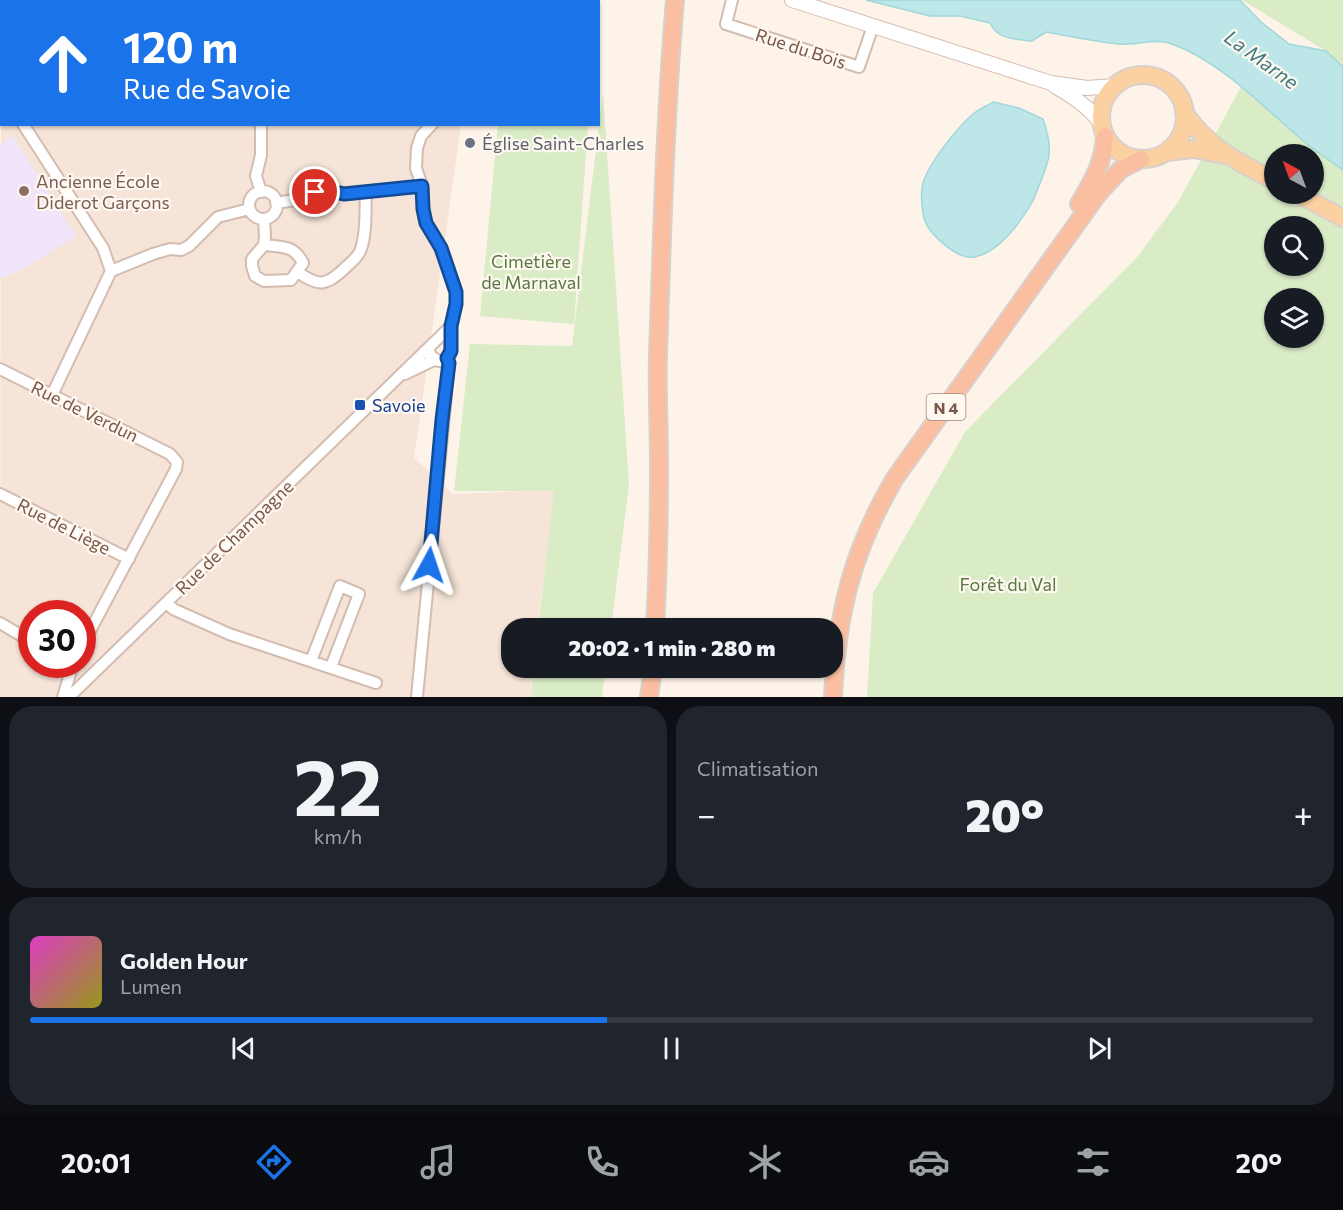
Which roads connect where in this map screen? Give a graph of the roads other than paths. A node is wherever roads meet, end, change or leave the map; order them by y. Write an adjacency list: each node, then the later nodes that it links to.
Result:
1 (675, 0): 27 (highway)
2 (732, 0): 4 (street, Rue du Bois)
3 (792, 0): 4 (main road)
4 (873, 26): 5 (main road)
5 (1051, 83): 6 (main road); 11 (main road)
6 (1115, 86): 7 (main road); 11 (main road)
7 (1184, 112): 12 (main road); 13 (main road)
8 (23, 126): 25 (street)
9 (261, 126): 17 (street)
10 (430, 126): 16 (street)
11 (1103, 129): 14 (main road); 40 (highway, N 4)
12 (1166, 152): 13 (main road); 14 (main road)
13 (1225, 155): 15 (main road)
14 (1141, 159): 57 (highway, N 4)
15 (1264, 175)
16 (422, 186): 18 (street); 28 (street)
17 (261, 192): 19 (street); 21 (street)
18 (366, 192): 19 (street); 26 (street)
19 (276, 203): 23 (street)
20 (1317, 204): 22 (main road)
21 (249, 209): 23 (street); 25 (street)
22 (1343, 218)
23 (264, 219): 24 (street)
24 (264, 245): 26 (street); 26 (street)
25 (111, 271): 34 (street)
26 (298, 272)
27 (662, 283): 38 (highway); 39 (highway)
28 (451, 326): 29 (street, Rue de Champagne); 30 (street)
29 (431, 345): 30 (street); 31 (street); 33 (street, Rue de Champagne)
30 (450, 347): 31 (street)
31 (440, 360): 33 (street, Rue de Champagne); 53 (street)
32 (0, 369): 34 (street, Rue de Verdun)
33 (400, 377): 37 (street, Rue de Champagne)
34 (52, 395): 36 (street, Rue de Verdun)
35 (0, 494): 36 (street, Rue de Liège)
36 (129, 559): 41 (street)
37 (167, 602): 44 (street); 52 (street, Rue de Champagne)
38 (655, 618)
39 (665, 618)
40 (833, 618)
41 (96, 620)
42 (0, 623): 43 (street)
43 (18, 634)
44 (311, 661): 45 (street); 45 (street)
45 (331, 667): 50 (street)
46 (68, 678): 51 (street)
47 (652, 678): 54 (highway)
48 (662, 678): 55 (highway)
49 (827, 678): 56 (highway)
50 (376, 683)
51 (63, 697)
52 (69, 697)
53 (417, 697)
54 (649, 697)
55 (660, 697)
56 (826, 697)
57 (833, 697)

